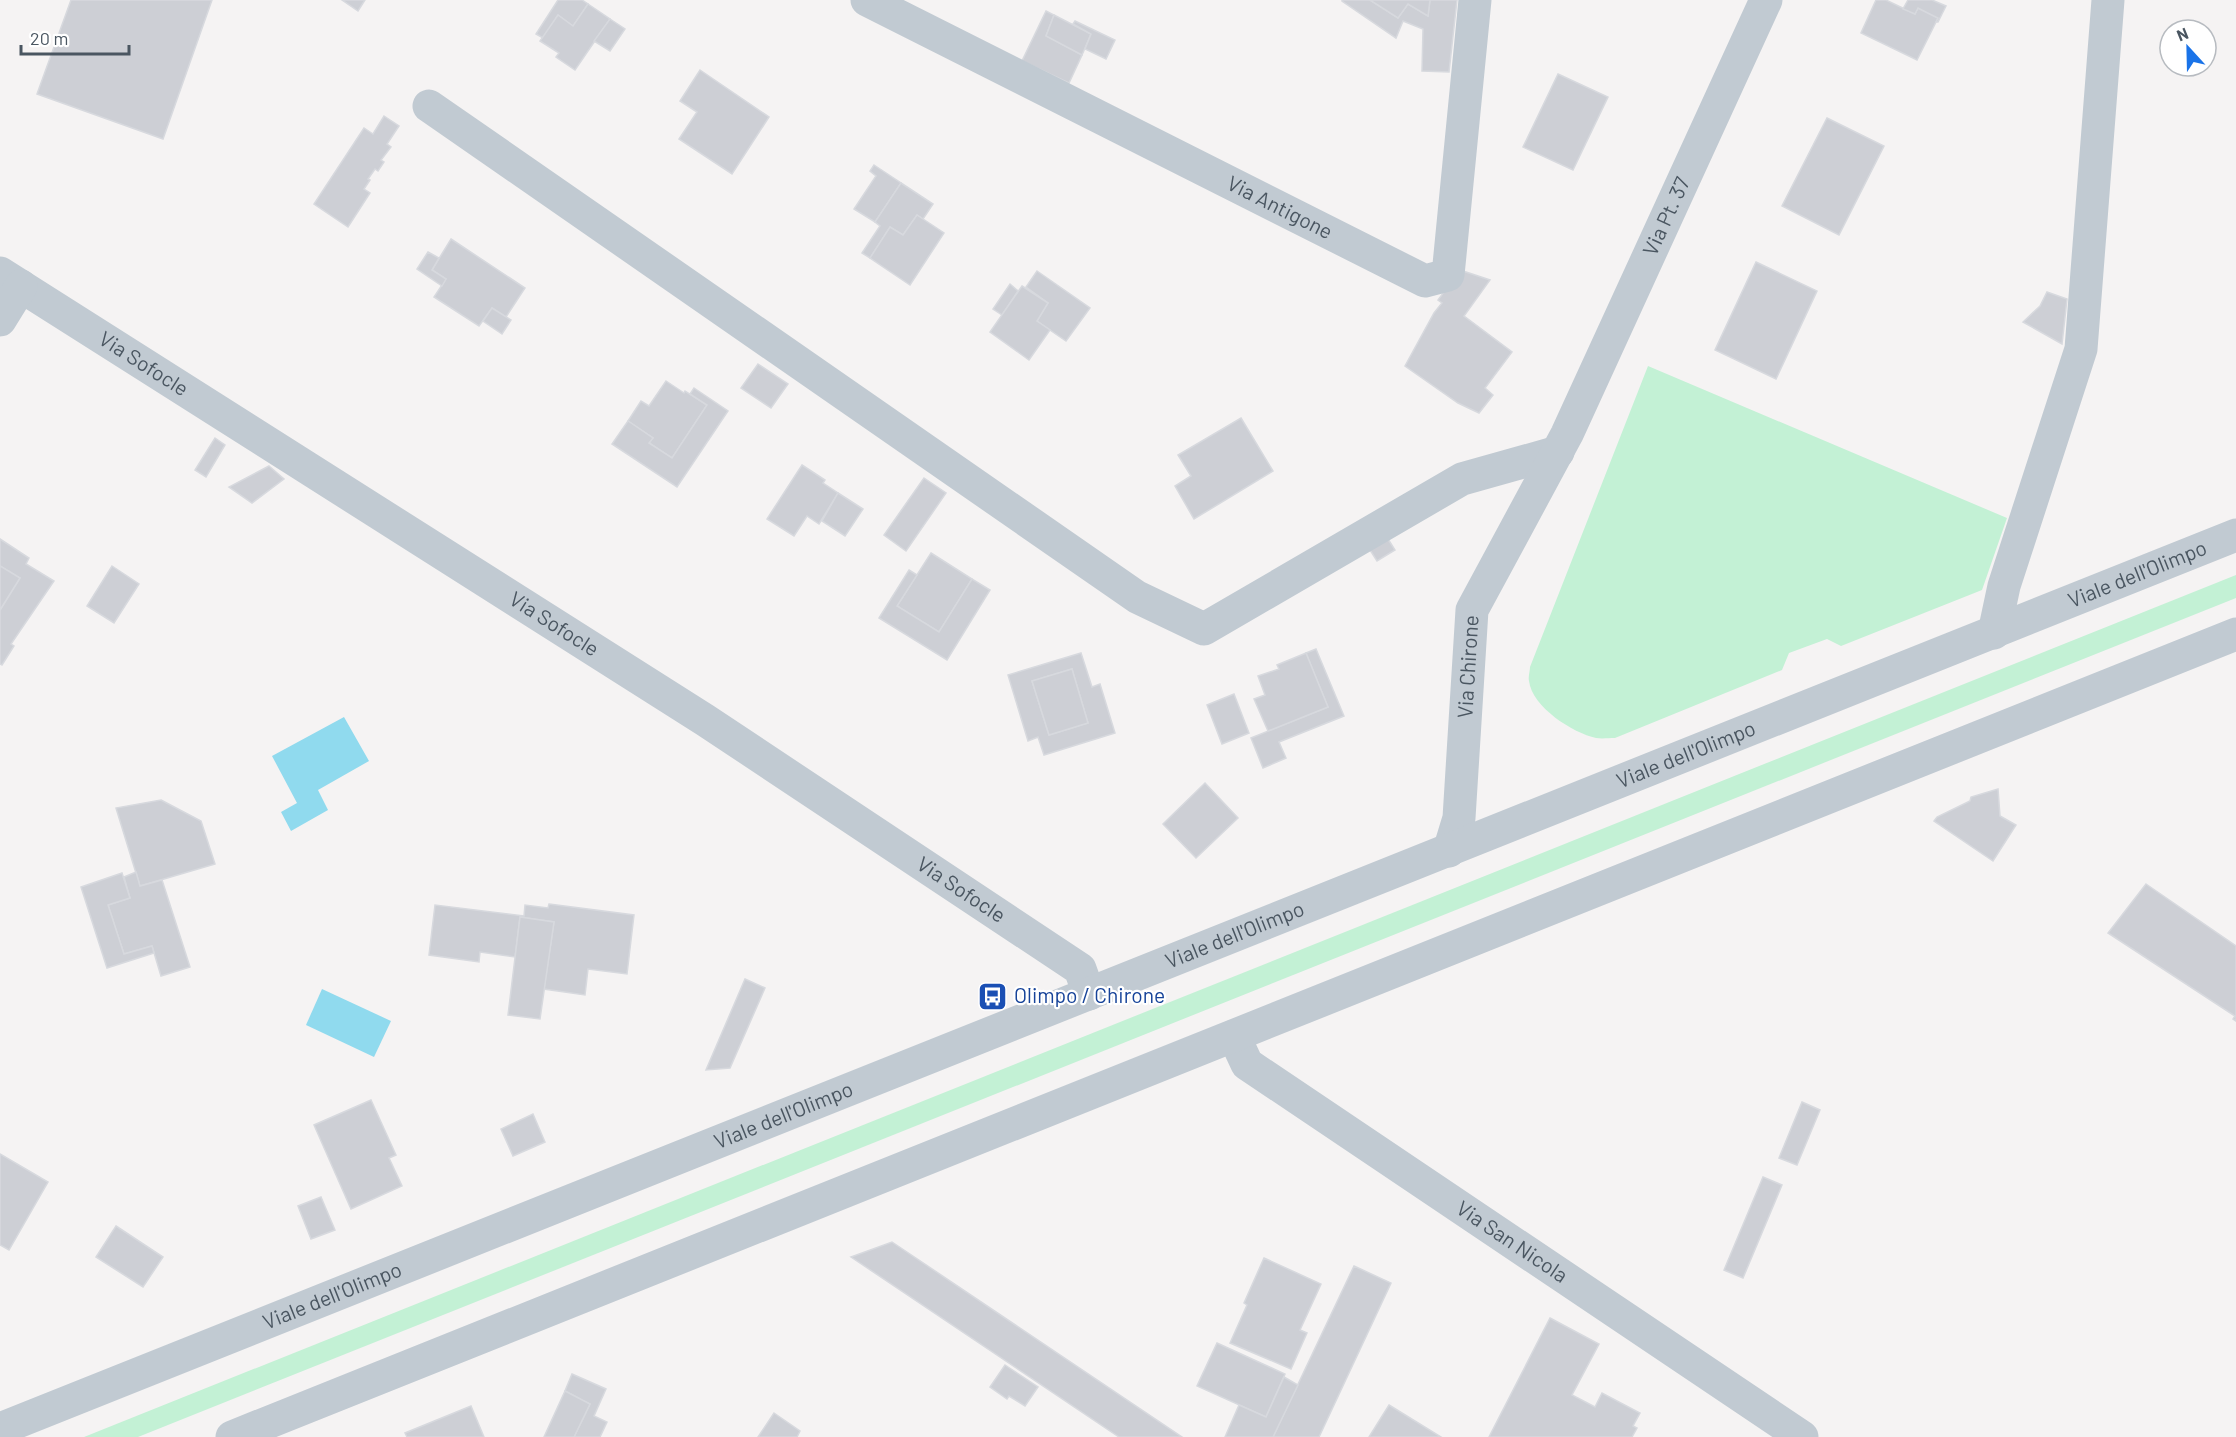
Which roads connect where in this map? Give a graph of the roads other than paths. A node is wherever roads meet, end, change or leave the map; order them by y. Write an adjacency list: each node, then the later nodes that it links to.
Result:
1 (867, 0): 2 (street, Via Antigone)
2 (1475, 0)
3 (1766, 0): 8 (street, Via Pt. 37)
4 (2108, 0): 10 (street)
5 (429, 106): 8 (street)
6 (10, 280): 7 (street); 13 (street, Via Sofocle)
7 (0, 320)
8 (1563, 443): 12 (street, Via Chirone)
9 (2236, 535): 10 (street, Viale dell'Olimpo)
10 (1994, 633): 12 (street, Viale dell'Olimpo)
11 (2236, 634): 14 (street)
12 (1449, 851): 13 (street, Viale dell'Olimpo)
13 (1089, 994): 15 (street, Viale dell'Olimpo)
14 (1234, 1036): 16 (street); 17 (street, Via San Nicola)
15 (0, 1429)
16 (232, 1437)
17 (1802, 1437)

